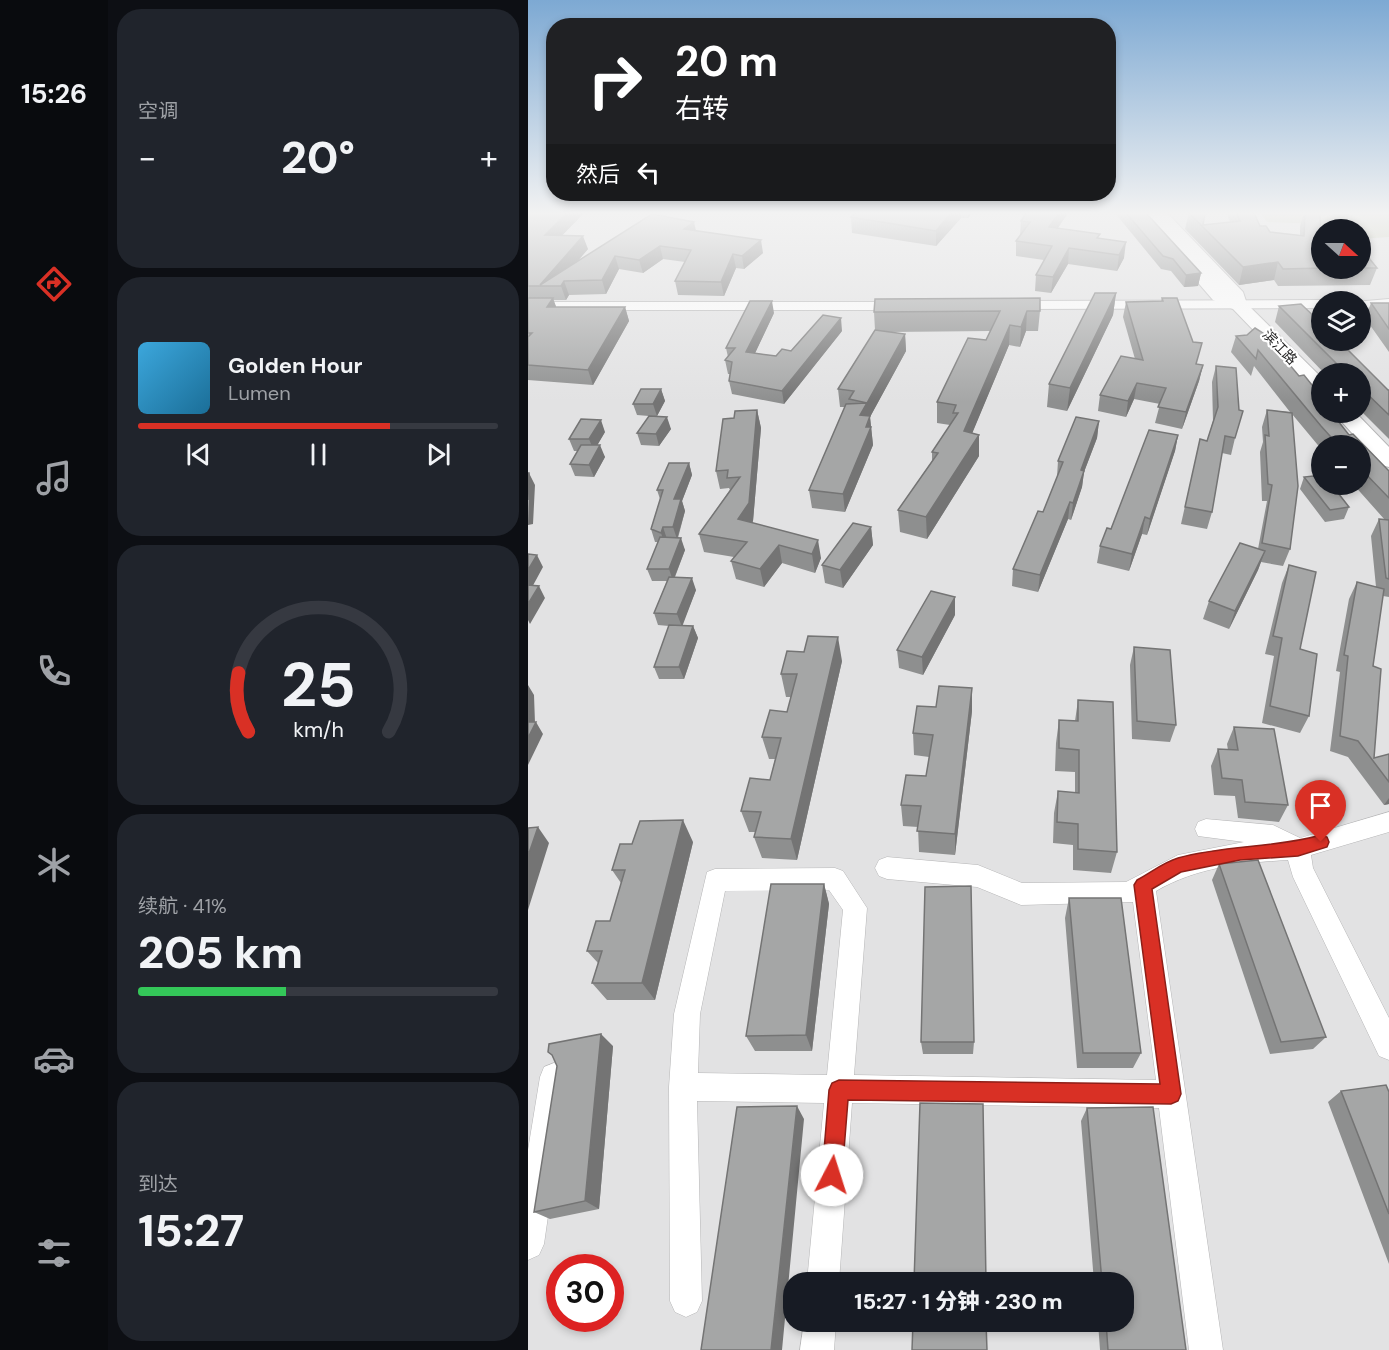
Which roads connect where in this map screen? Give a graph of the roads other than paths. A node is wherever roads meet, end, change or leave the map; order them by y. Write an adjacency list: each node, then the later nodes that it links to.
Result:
1 (1201, 276): 7 (main road, 滨江路)
2 (1218, 276): 7 (main road, 滨江路)
3 (1389, 303): 5 (street)
4 (1311, 304): 7 (street)
5 (1371, 304)
6 (990, 305): 7 (street)
7 (1239, 305): 10 (main road, 滨江路)
8 (528, 306): 9 (street)
9 (919, 306)
10 (1311, 379)
11 (1354, 423): 12 (main road)
12 (1389, 460)
13 (1389, 822): 15 (street)
14 (1206, 829): 15 (street)
15 (1298, 849): 17 (street); 18 (street)
16 (887, 867): 17 (street)
17 (1143, 885): 22 (street)
18 (1389, 1046)
19 (554, 1077): 23 (street)
20 (683, 1088): 21 (street); 21 (street); 25 (street)
21 (839, 1090): 22 (street); 24 (street)
22 (1171, 1094): 28 (street)
23 (528, 1244)
24 (824, 1272)
25 (686, 1300)
26 (819, 1332): 27 (street)
27 (817, 1350)
28 (1206, 1350)

